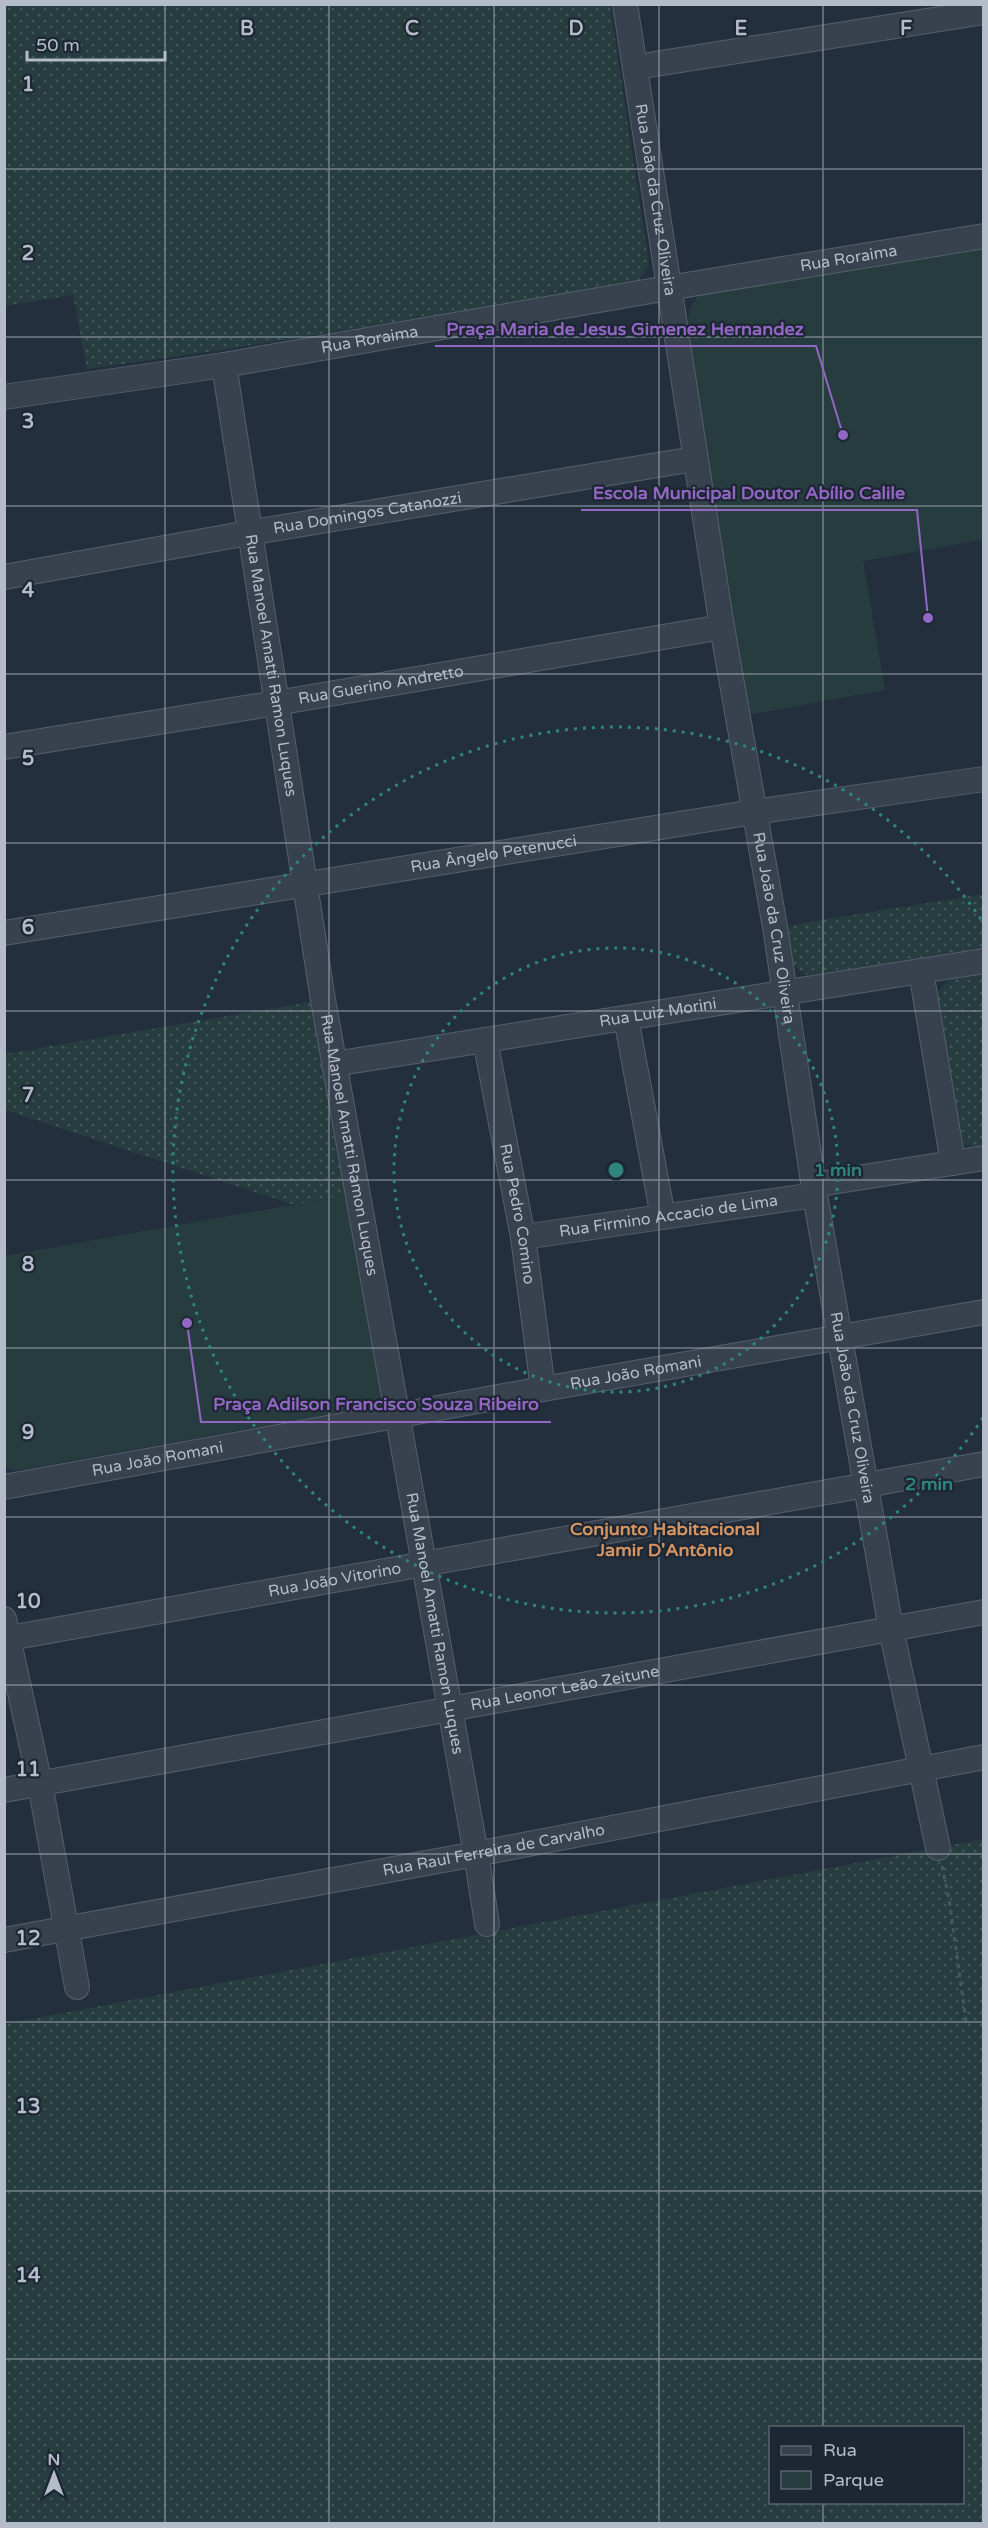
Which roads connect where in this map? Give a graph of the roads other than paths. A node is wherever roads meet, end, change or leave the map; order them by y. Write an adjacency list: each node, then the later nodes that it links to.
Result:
1 (624, 4): 3 (street, Rua João da Cruz Oliveira)
2 (984, 12): 3 (street)
3 (636, 67): 5 (street, Rua João da Cruz Oliveira)
4 (984, 236): 5 (street, Rua Roraima)
5 (668, 288): 6 (street, Rua Roraima); 8 (street, Rua João da Cruz Oliveira)
6 (224, 365): 7 (street, Rua Roraima); 9 (street, Rua Manoel Amatti Ramon Luques)
7 (4, 397)
8 (694, 459): 9 (street, Rua Domingos Catanozzi); 11 (street, Rua João da Cruz Oliveira)
9 (248, 533): 10 (street, Rua Domingos Catanozzi); 12 (street, Rua Manoel Amatti Ramon Luques)
10 (4, 577)
11 (722, 627): 12 (street, Rua Guerino Andretto); 15 (street, Rua João da Cruz Oliveira)
12 (276, 703): 13 (street, Rua Guerino Andretto); 16 (street, Rua Manoel Amatti Ramon Luques)
13 (4, 747)
14 (984, 779): 15 (street, Rua Ângelo Petenucci)
15 (754, 812): 16 (street, Rua Ângelo Petenucci); 20 (street, Rua João da Cruz Oliveira)
16 (306, 884): 17 (street, Rua Ângelo Petenucci); 23 (street, Rua Manoel Amatti Ramon Luques)
17 (4, 933)
18 (984, 961): 19 (street, Rua Luiz Morini)
19 (921, 971): 20 (street, Rua Luiz Morini); 25 (street)
20 (785, 993): 21 (street, Rua Luiz Morini); 26 (street, Rua João da Cruz Oliveira)
21 (626, 1018): 22 (street, Rua Luiz Morini); 27 (street)
22 (485, 1040): 23 (street, Rua Luiz Morini); 28 (street, Rua Pedro Comino)
23 (334, 1064): 32 (street, Rua Manoel Amatti Ramon Luques)
24 (984, 1158): 25 (street, Rua Firmino Accacio de Lima)
25 (953, 1163): 26 (street, Rua Firmino Accacio de Lima)
26 (814, 1190): 27 (street, Rua Firmino Accacio de Lima); 30 (street, Rua João da Cruz Oliveira)
27 (663, 1218): 28 (street, Rua Firmino Accacio de Lima)
28 (523, 1237): 31 (street, Rua Pedro Comino)
29 (984, 1311): 30 (street, Rua João Romani)
30 (841, 1337): 31 (street, Rua João Romani); 34 (street, Rua João da Cruz Oliveira)
31 (543, 1389): 32 (street, Rua João Romani)
32 (396, 1416): 35 (street, Rua João Romani); 36 (street, Rua Manoel Amatti Ramon Luques)
33 (984, 1464): 34 (street, Rua João Vitorino)
34 (868, 1486): 36 (street, Rua João Vitorino); 38 (street, Rua João da Cruz Oliveira)
35 (4, 1487)
36 (424, 1563): 39 (street, Rua João Vitorino); 40 (street, Rua Manoel Amatti Ramon Luques)
37 (984, 1612): 38 (street, Rua Leonor Leão Zeitune)
38 (891, 1629): 40 (street, Rua Leonor Leão Zeitune); 42 (street, Rua João da Cruz Oliveira)
39 (6, 1632): 43 (street)
40 (449, 1708): 43 (street, Rua Leonor Leão Zeitune); 46 (street, Rua Manoel Amatti Ramon Luques)
41 (984, 1757): 42 (street, Rua Raul Ferreira de Carvalho)
42 (922, 1768): 45 (street, Rua João da Cruz Oliveira); 46 (street, Rua Raul Ferreira de Carvalho)
43 (40, 1784): 44 (street, Rua Leonor Leão Zeitune); 48 (street)
44 (4, 1790)
45 (938, 1848)
46 (476, 1854): 47 (street, Rua Manoel Amatti Ramon Luques); 48 (street, Rua Raul Ferreira de Carvalho)
47 (487, 1924)
48 (67, 1930): 49 (street, Rua Raul Ferreira de Carvalho); 50 (street)
49 (4, 1940)
50 (77, 1987)

